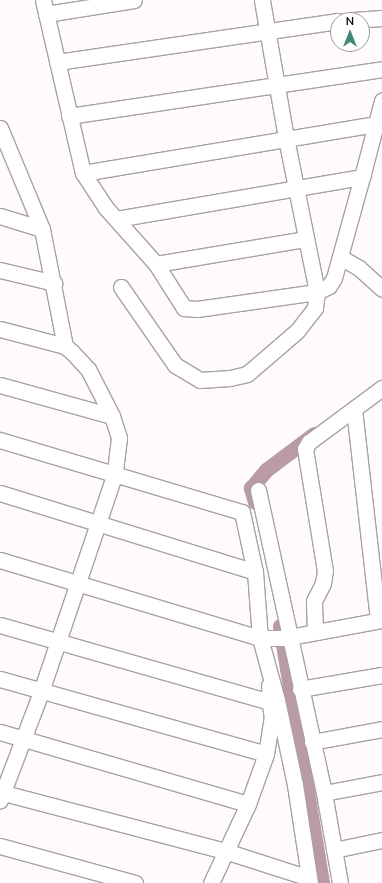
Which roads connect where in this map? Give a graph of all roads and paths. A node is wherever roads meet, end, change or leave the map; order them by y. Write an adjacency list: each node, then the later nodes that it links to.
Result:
1 (134, 0): 3 (street)
2 (262, 0): 7 (street)
3 (44, 7): 8 (street)
4 (382, 18): 5 (street)
5 (370, 19)
6 (330, 22): 7 (street)
7 (267, 31): 8 (street); 10 (street)
8 (57, 62): 12 (street)
9 (382, 69): 10 (street)
10 (276, 84): 12 (street); 15 (street)
11 (382, 101): 13 (street)
12 (69, 116): 16 (street)
13 (375, 124): 15 (street); 17 (street)
14 (0, 128): 21 (street)
15 (286, 138): 16 (street); 18 (street)
16 (83, 173): 20 (street)
17 (362, 177): 18 (street); 23 (street)
18 (296, 188): 20 (street); 22 (street)
19 (0, 216): 21 (street)
20 (116, 219): 24 (street)
21 (42, 229): 26 (street)
22 (306, 239): 24 (street); 29 (street)
23 (340, 257): 28 (street); 29 (street)
24 (156, 264): 29 (street)
25 (0, 270): 26 (street)
26 (54, 283): 31 (street)
27 (121, 287): 29 (street)
28 (382, 289)
29 (317, 292)
30 (0, 329): 31 (street)
31 (64, 346): 35 (street)
32 (0, 385): 35 (street)
33 (382, 388): 34 (street)
34 (354, 409): 44 (street); 46 (street)
35 (112, 416): 37 (street)
36 (0, 440): 37 (street)
37 (115, 473): 40 (street); 42 (street)
38 (258, 490): 48 (street)
39 (0, 493): 40 (street)
40 (98, 524): 42 (street); 43 (street)
41 (0, 560): 43 (street)
42 (255, 572): 47 (street)
43 (77, 584): 47 (street); 49 (street)
44 (380, 620): 46 (street)
45 (0, 625): 49 (street)
46 (315, 632): 48 (street)
47 (260, 638): 48 (street); 50 (street)
48 (284, 638): 53 (street)
49 (58, 642): 54 (street); 55 (street)
50 (269, 672): 55 (street); 69 (street)
51 (382, 675): 53 (street)
52 (0, 679): 54 (street)
53 (300, 689): 59 (street)
54 (41, 692): 58 (street); 60 (street)
55 (270, 702): 60 (street)
56 (382, 729): 59 (street)
57 (0, 732): 58 (street)
58 (24, 739): 63 (street); 64 (street)
59 (312, 742): 62 (street)
60 (266, 754): 64 (street)
61 (382, 782): 62 (street)
62 (324, 793): 67 (street)
63 (1, 795): 68 (street)
64 (248, 804): 68 (street)
65 (382, 840): 67 (street)
66 (0, 846): 70 (street)
67 (334, 850): 72 (street)
68 (225, 851): 69 (street); 71 (street)
69 (309, 881)
70 (135, 883)
71 (211, 883)
72 (340, 883)

